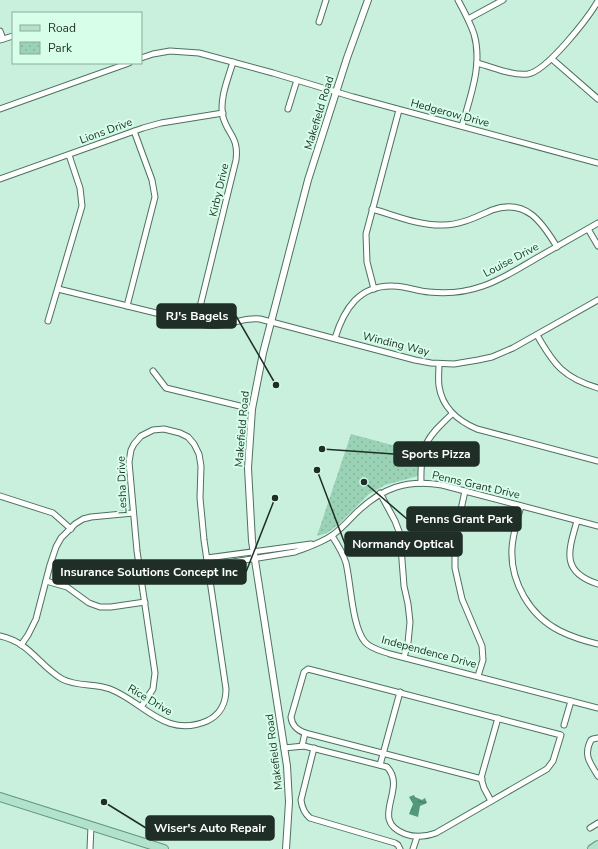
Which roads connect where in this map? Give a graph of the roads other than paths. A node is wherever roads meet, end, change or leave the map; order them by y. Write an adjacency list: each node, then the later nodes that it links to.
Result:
1 (326, 0): 7 (street)
2 (368, 0): 17 (street, Makefield Road)
3 (458, 0): 6 (street)
4 (503, 0): 6 (street)
5 (598, 1): 12 (street)
6 (468, 19): 14 (street)
7 (319, 22)
8 (0, 31): 10 (street)
9 (12, 36): 10 (street)
10 (2, 40)
11 (142, 58): 13 (street, Hedgerow Drive)
12 (552, 59): 14 (street); 18 (street)
13 (233, 62): 16 (street, Hedgerow Drive); 22 (street, Kirby Drive)
14 (477, 63): 23 (street)
15 (119, 65): 19 (street)
16 (297, 80): 17 (street, Hedgerow Drive); 20 (street)
17 (336, 92): 21 (street, Hedgerow Drive); 38 (street, Makefield Road)
18 (598, 99)
19 (0, 110)
20 (288, 110)
21 (399, 110): 23 (street, Hedgerow Drive); 28 (street)
22 (223, 113): 24 (street, Lions Drive); 39 (street, Kirby Drive)
23 (462, 126): 26 (street, Hedgerow Drive)
24 (134, 131): 25 (street, Lions Drive); 36 (street)
25 (68, 155): 27 (street, Lions Drive); 33 (street)
26 (598, 163)
27 (0, 179)
28 (372, 210): 32 (street); 34 (street)
29 (598, 223): 30 (street, Louise Drive)
30 (588, 229): 31 (street); 32 (street, Louise Drive)
31 (598, 246)
32 (557, 247): 34 (street, Louise Drive)
33 (58, 289): 36 (street, Winding Way); 37 (street)
34 (374, 289): 41 (street, Louise Drive)
35 (598, 300): 40 (street, Winding Way)
36 (128, 306): 39 (street, Winding Way)
37 (48, 321)
38 (272, 322): 39 (street, Winding Way); 41 (street, Winding Way); 45 (street, Makefield Road)
39 (196, 323)
40 (537, 335): 42 (street, Winding Way); 44 (street)
41 (335, 338): 42 (street, Winding Way)
42 (439, 364): 46 (street)
43 (153, 371): 45 (street)
44 (598, 388)
45 (252, 409): 58 (street, Makefield Road)
46 (452, 414): 47 (street); 48 (street)
47 (598, 461)
48 (421, 482): 49 (street, Penns Grant Drive); 50 (street, Penns Grant Drive)
49 (466, 491): 52 (street, Penns Grant Drive); 68 (street)
50 (380, 493): 57 (street, Penns Grant Drive); 67 (street)
51 (0, 496): 56 (street)
52 (521, 506): 54 (street, Penns Grant Drive); 66 (street)
53 (133, 513): 56 (street); 59 (street, Lesha Drive); 63 (street, Lesha Drive)
54 (577, 521): 55 (street, Penns Grant Drive); 62 (street)
55 (598, 526)
56 (70, 529): 61 (street)
57 (332, 536): 58 (street, Penns Grant Drive); 67 (street, Independence Drive)
58 (254, 555): 59 (street); 60 (street); 78 (street, Makefield Road)
59 (207, 558): 60 (street, Rice Drive)
60 (208, 566): 71 (street, Rice Drive)
61 (46, 581): 63 (street); 65 (street)
62 (598, 584)
63 (145, 602): 71 (street, Lesha Drive)
64 (0, 636): 65 (street, Rice Drive)
65 (21, 644): 71 (street, Rice Drive)
66 (598, 644)
67 (404, 657): 68 (street, Independence Drive)
68 (478, 676): 70 (street, Independence Drive)
69 (400, 692): 73 (street); 75 (street); 80 (street)
70 (571, 701): 72 (street, Independence Drive); 74 (street)
71 (141, 707)
72 (598, 708)
73 (498, 718): 83 (street); 86 (street)
74 (564, 725)
75 (305, 733): 77 (street); 80 (street)
76 (598, 738): 82 (street)
77 (302, 746): 78 (street); 79 (street)
78 (284, 748): 95 (street, Makefield Road)
79 (314, 748): 81 (street); 96 (street)
80 (383, 754): 81 (street); 83 (street)
81 (380, 765): 91 (street)
82 (598, 776)
83 (482, 779): 86 (street)
84 (0, 797): 87 (main road)
85 (0, 801): 87 (main road)
86 (491, 801): 91 (street)
87 (48, 813): 89 (main road)
88 (598, 823): 90 (street)
89 (91, 826): 93 (street); 94 (main road)
90 (590, 828)
91 (417, 837): 97 (street)
92 (598, 845): 98 (main road)
93 (90, 849)
94 (164, 849)
95 (286, 849)
96 (400, 849)
97 (414, 849)
98 (592, 849)

